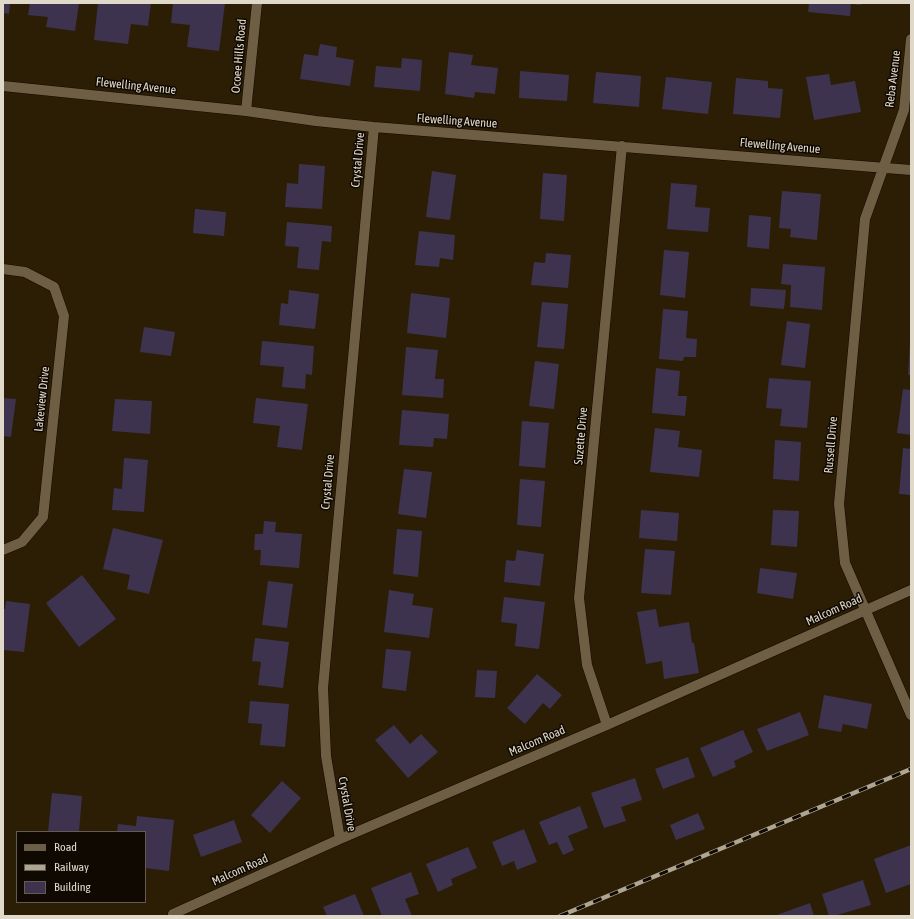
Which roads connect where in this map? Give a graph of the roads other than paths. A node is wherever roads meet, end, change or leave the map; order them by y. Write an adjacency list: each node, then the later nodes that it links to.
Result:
1 (257, 3): 4 (street, Ocoee Hills Road)
2 (911, 39): 7 (street, Reba Avenue)
3 (3, 86): 4 (street, Flewelling Avenue)
4 (246, 111): 5 (street, Flewelling Avenue)
5 (374, 127): 6 (street, Flewelling Avenue); 15 (street, Crystal Drive)
6 (622, 146): 7 (street, Flewelling Avenue); 14 (street, Suzette Drive)
7 (883, 168): 8 (street, Flewelling Avenue); 12 (street, Russell Drive)
8 (911, 170)
9 (3, 269): 10 (street, Lakeview Drive)
10 (3, 550)
11 (911, 590): 12 (street, Malcom Road)
12 (865, 610): 13 (street, Russell Drive); 14 (street, Malcom Road)
13 (911, 715)
14 (606, 725): 15 (street, Malcom Road)
15 (340, 839): 16 (street, Malcom Road)
16 (173, 914)

